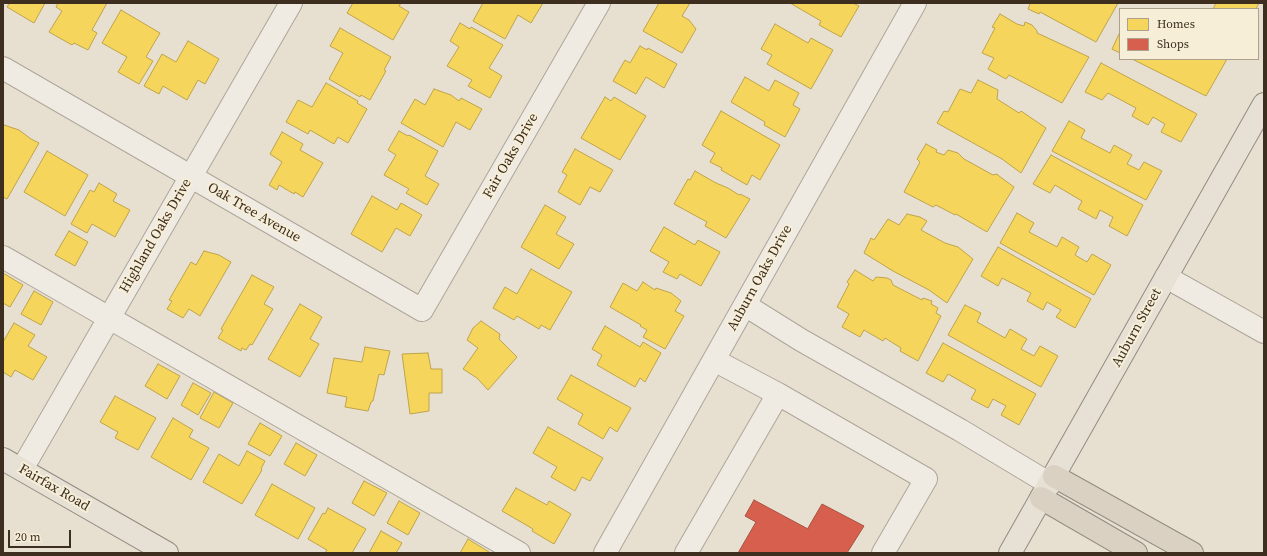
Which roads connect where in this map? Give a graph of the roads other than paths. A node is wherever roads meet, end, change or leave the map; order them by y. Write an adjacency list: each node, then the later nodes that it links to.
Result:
1 (291, 3): 6 (street, Highland Oaks Drive)
2 (599, 3): 10 (street, Fair Oaks Drive)
3 (915, 3): 9 (street, Auburn Oaks Drive)
4 (3, 68): 6 (street, Oak Tree Avenue)
5 (1264, 104): 8 (main road, Auburn Street)
6 (191, 176): 10 (street, Oak Tree Avenue); 11 (street, Highland Oaks Drive)
7 (3, 257): 11 (street)
8 (1166, 277): 12 (street); 17 (main road, Auburn Street)
9 (745, 305): 13 (street, Auburn Oaks Drive); 17 (street)
10 (422, 310)
11 (109, 319): 16 (street, Highland Oaks Drive); 19 (street)
12 (1264, 332)
13 (714, 360): 14 (street); 20 (street, Auburn Oaks Drive)
14 (778, 394): 21 (street); 22 (street)
15 (3, 459): 16 (main road, Fairfax Road)
16 (22, 469): 18 (main road, Fairfax Road)
17 (1048, 486): 23 (main road, Auburn Street); 24 (highway); 25 (highway)
18 (167, 553)
19 (519, 553)
20 (605, 553)
21 (686, 553)
22 (883, 553)
23 (1010, 553)
24 (1136, 553)
25 (1192, 553)

